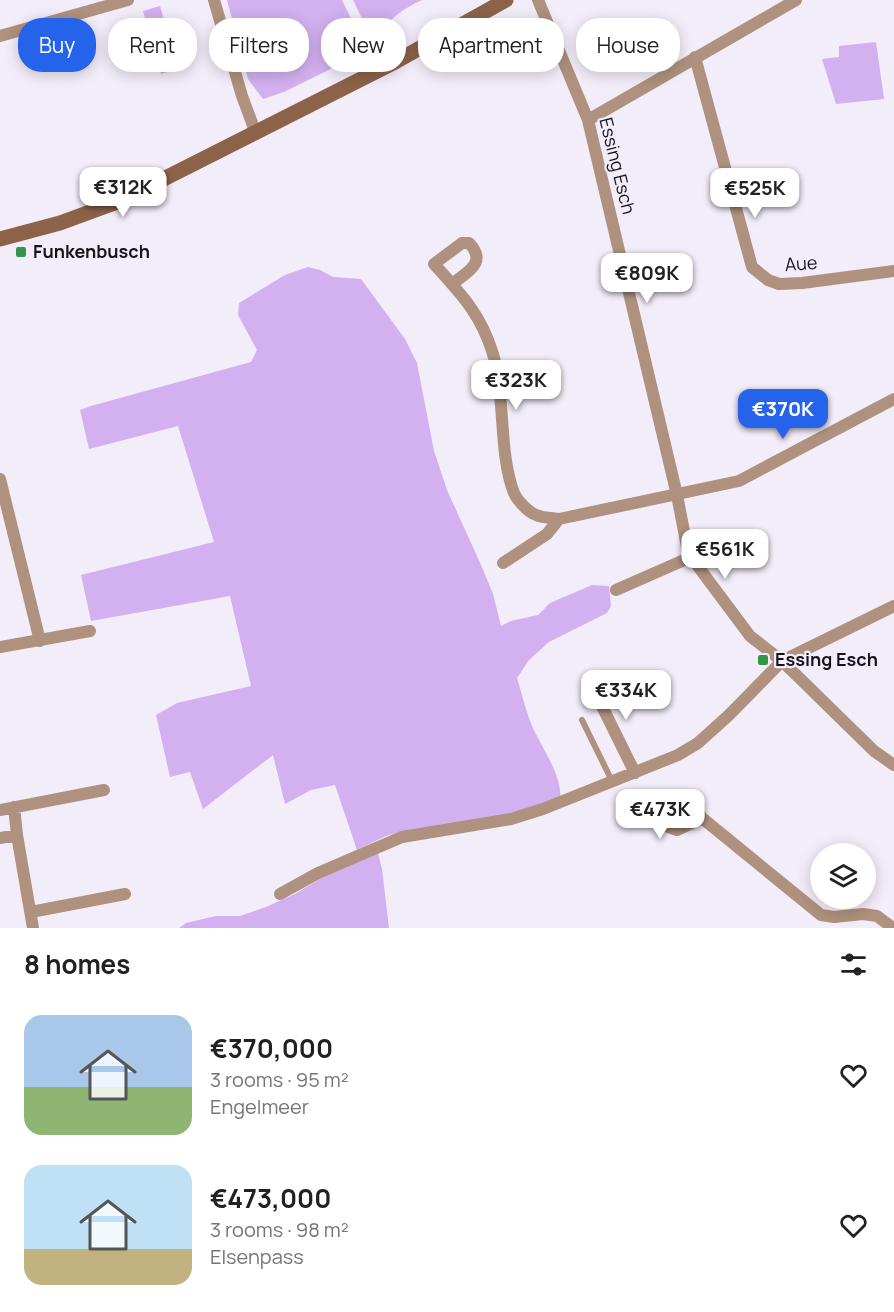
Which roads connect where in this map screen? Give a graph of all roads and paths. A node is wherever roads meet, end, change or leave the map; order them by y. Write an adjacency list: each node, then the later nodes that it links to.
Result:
1 (128, 0): 6 (street)
2 (214, 0): 10 (street)
3 (506, 0): 10 (main road)
4 (538, 0): 9 (street, Essing Esch)
5 (796, 0): 8 (street)
6 (87, 6): 7 (street)
7 (0, 36)
8 (695, 57): 9 (street); 12 (street, Aue)
9 (588, 120): 16 (street, Essing Esch)
10 (255, 131): 11 (main road)
11 (0, 239)
12 (894, 271)
13 (452, 284): 17 (street)
14 (894, 399): 16 (street)
15 (0, 479): 23 (street)
16 (677, 495): 17 (street); 18 (street, Essing Esch)
17 (559, 519): 19 (street)
18 (691, 557): 20 (street); 25 (street, Essing Esch)
19 (503, 563)
20 (616, 590)
21 (894, 606): 25 (street)
22 (90, 632): 23 (street)
23 (40, 641): 24 (street)
24 (0, 647)
25 (782, 661): 28 (street, Essing Esch); 29 (street)
26 (590, 682): 29 (street)
27 (582, 720): 30 (lane)
28 (894, 765)
29 (635, 773): 30 (street)
30 (612, 782): 38 (street)
31 (104, 790): 32 (street)
32 (14, 807): 33 (street); 35 (street)
33 (0, 810)
34 (702, 818): 41 (street)
35 (17, 835): 36 (street); 39 (street)
36 (0, 837)
37 (124, 894): 39 (street)
38 (280, 894)
39 (31, 912): 40 (street)
40 (33, 928)
41 (893, 928)

